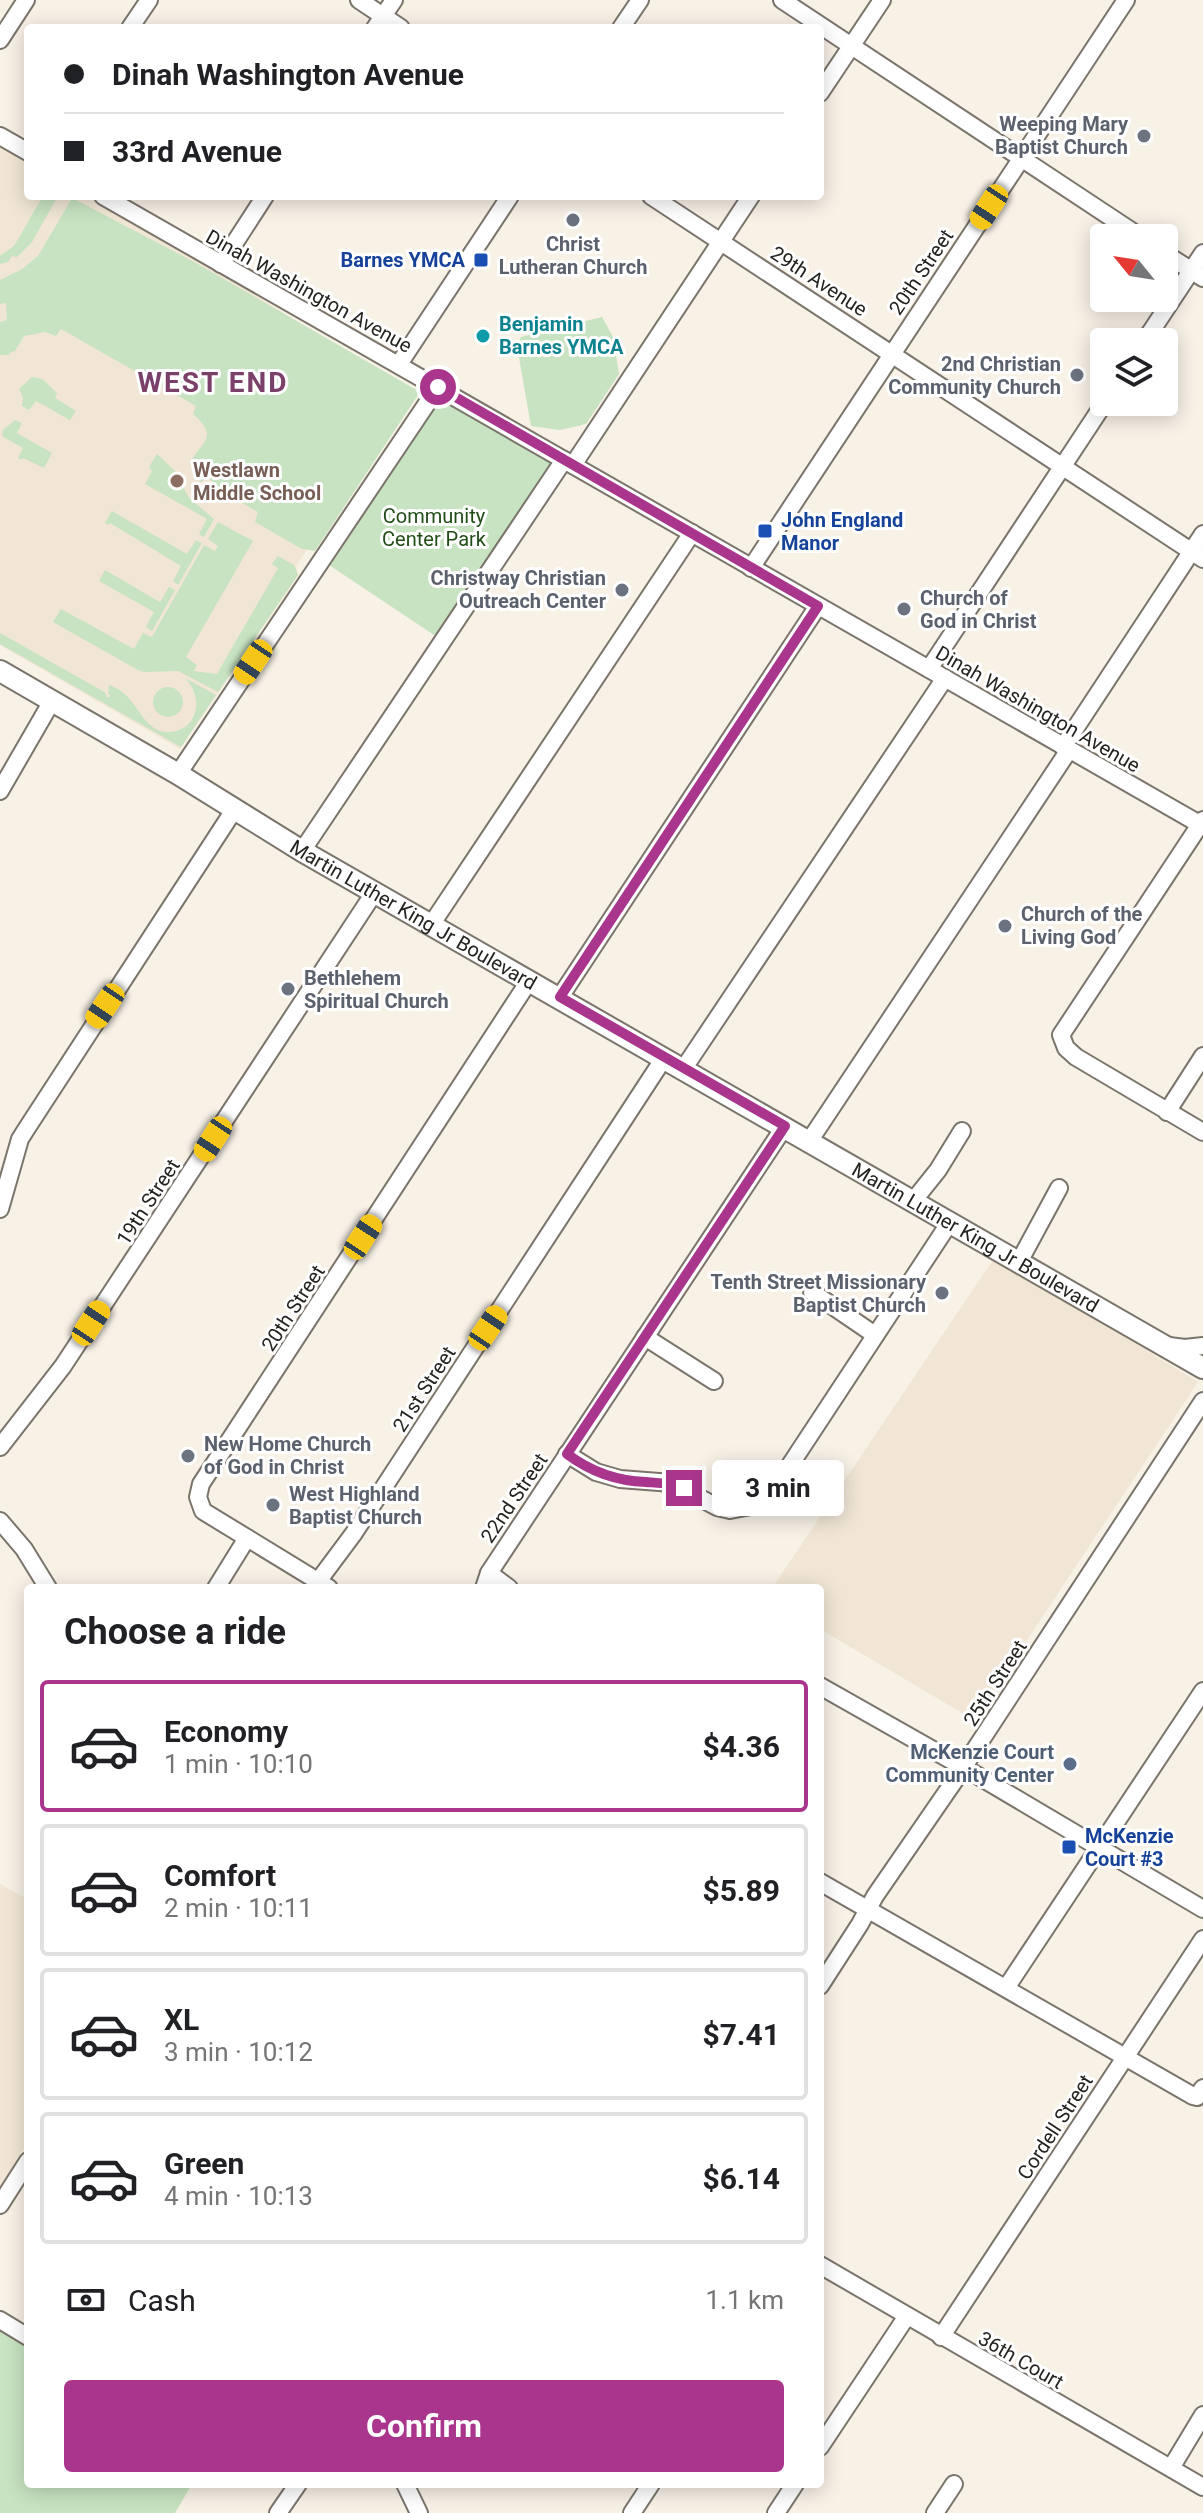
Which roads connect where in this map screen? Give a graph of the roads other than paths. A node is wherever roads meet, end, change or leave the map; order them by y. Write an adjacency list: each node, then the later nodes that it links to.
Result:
1 (26, 0): 14 (street)
2 (149, 0): 10 (street)
3 (359, 0): 9 (street)
4 (394, 0): 9 (street)
5 (640, 0): 11 (street)
6 (782, 0): 12 (street)
7 (882, 0): 15 (street)
8 (1126, 0): 19 (street, 20th Street)
9 (379, 22)
10 (133, 24)
11 (624, 24)
12 (819, 24)
13 (824, 27): 15 (street)
14 (0, 40)
15 (852, 45): 16 (street); 19 (street)
16 (824, 87)
17 (0, 136): 18 (street)
18 (24, 150)
19 (1021, 159): 25 (street); 32 (street, 20th Street)
20 (110, 200): 29 (street, Dinah Washington Avenue)
21 (262, 200): 29 (street)
22 (507, 200): 33 (street)
23 (657, 200): 26 (street, 29th Avenue)
24 (748, 200): 26 (street)
25 (1121, 224)
26 (722, 240): 32 (street, 29th Avenue); 36 (street)
27 (1203, 253): 30 (street)
28 (1178, 262): 30 (street)
29 (221, 264): 33 (street, Dinah Washington Avenue)
30 (1197, 274): 31 (street)
31 (1155, 328)
32 (892, 353): 37 (street, 29th Avenue); 41 (street, 20th Street)
33 (399, 364): 34 (street, Dinah Washington Avenue)
34 (438, 387): 36 (street, Dinah Washington Avenue); 48 (street)
35 (1096, 416): 37 (street)
36 (568, 462): 38 (street, Dinah Washington Avenue); 52 (street)
37 (1061, 468): 40 (street, 29th Avenue); 43 (street)
38 (692, 533): 41 (street, Dinah Washington Avenue); 54 (street)
39 (1203, 534): 40 (street)
40 (1197, 556): 47 (street)
41 (751, 568): 42 (street, Dinah Washington Avenue)
42 (818, 606): 43 (street, Dinah Washington Avenue); 56 (street)
43 (929, 669): 45 (street, Dinah Washington Avenue)
44 (0, 671): 46 (main road, Martin Luther King Jr Boulevard)
45 (945, 678): 47 (street, Dinah Washington Avenue); 59 (street)
46 (52, 701): 48 (main road, Martin Luther King Jr Boulevard); 49 (street)
47 (1066, 749): 51 (street, Dinah Washington Avenue); 64 (street)
48 (178, 774): 50 (main road, Martin Luther King Jr Boulevard)
49 (0, 791)
50 (234, 810): 52 (main road, Martin Luther King Jr Boulevard); 67 (street)
51 (1202, 824): 60 (street)
52 (302, 851): 53 (main road, Martin Luther King Jr Boulevard)
53 (374, 893): 54 (main road, Martin Luther King Jr Boulevard); 78 (street, 19th Street)
54 (431, 925): 55 (main road, Martin Luther King Jr Boulevard)
55 (529, 981): 56 (main road, Martin Luther King Jr Boulevard); 81 (street, 20th Street)
56 (560, 997): 58 (main road, Martin Luther King Jr Boulevard)
57 (1203, 1056): 60 (street)
58 (664, 1058): 59 (main road, Martin Luther King Jr Boulevard); 85 (street, 21st Street)
59 (684, 1068): 61 (main road, Martin Luther King Jr Boulevard)
60 (1167, 1112): 63 (street)
61 (785, 1126): 64 (main road, Martin Luther King Jr Boulevard); 72 (street, 22nd Street)
62 (962, 1131): 66 (street)
63 (1203, 1132)
64 (810, 1140): 66 (main road, Martin Luther King Jr Boulevard)
65 (1059, 1188): 69 (street)
66 (914, 1200): 68 (main road, Martin Luther King Jr Boulevard)
67 (0, 1209)
68 (950, 1222): 69 (main road, Martin Luther King Jr Boulevard); 71 (street)
69 (1019, 1262): 73 (main road, Martin Luther King Jr Boulevard)
70 (812, 1292): 71 (street)
71 (875, 1335): 79 (street)
72 (645, 1337): 76 (street); 79 (street, 22nd Street)
73 (1165, 1346): 74 (street); 75 (main road, Martin Luther King Jr Boulevard)
74 (1203, 1346)
75 (1203, 1368)
76 (714, 1381)
77 (1203, 1401): 88 (street, 25th Street)
78 (0, 1447)
79 (567, 1454): 82 (street, 22nd Street)
80 (0, 1521): 83 (street)
81 (247, 1538): 84 (street); 85 (street)
82 (486, 1580)
83 (46, 1584)
84 (218, 1584)
85 (324, 1584)
86 (824, 1688): 88 (street)
87 (1203, 1691): 89 (street)
88 (963, 1767): 89 (street); 92 (street, 25th Street)
89 (1099, 1848): 91 (street); 95 (street)
90 (824, 1884): 92 (street)
91 (1203, 1909)
92 (867, 1911): 94 (street, 25th Street); 95 (street)
93 (1203, 1939): 96 (street, Cordell Street)
94 (824, 1980)
95 (1006, 1988): 96 (street)
96 (1124, 2058): 97 (street); 104 (street, Cordell Street)
97 (1203, 2088)
98 (24, 2167): 99 (street)
99 (0, 2205)
100 (824, 2267): 101 (street, 36th Court)
101 (907, 2316): 104 (street, 36th Court); 106 (street)
102 (0, 2320): 103 (street)
103 (24, 2335)
104 (941, 2337): 107 (street, 36th Court)
105 (1203, 2415): 107 (street)
106 (824, 2441)
107 (1171, 2468): 109 (street, 36th Court)
108 (954, 2484): 118 (street)
109 (1203, 2487)
110 (295, 2488): 114 (street)
111 (407, 2488): 115 (street)
112 (648, 2488): 116 (street)
113 (792, 2488): 117 (street)
114 (278, 2513)
115 (419, 2513)
116 (632, 2513)
117 (776, 2513)
118 (935, 2513)

